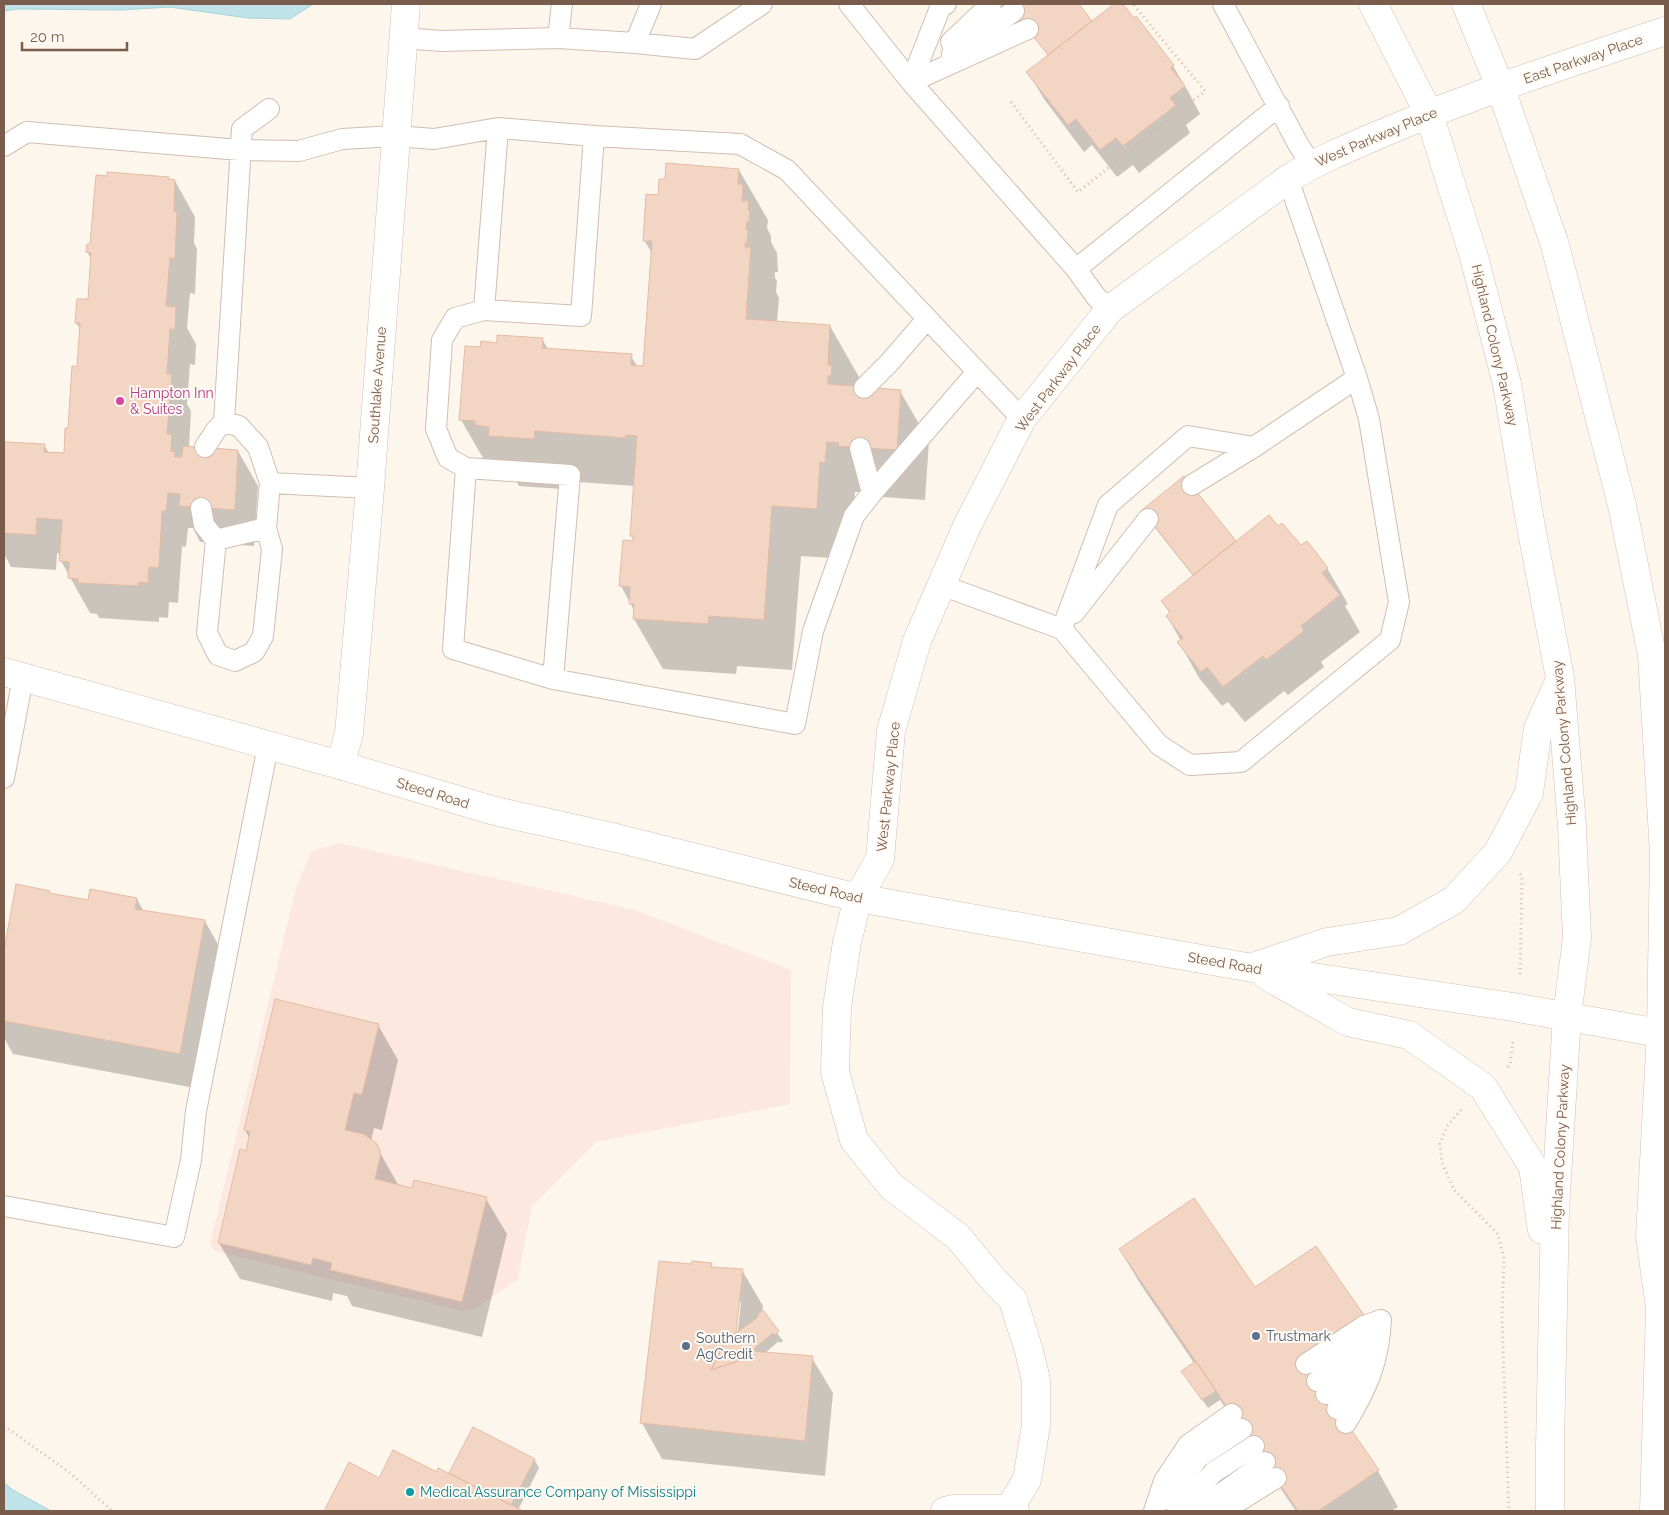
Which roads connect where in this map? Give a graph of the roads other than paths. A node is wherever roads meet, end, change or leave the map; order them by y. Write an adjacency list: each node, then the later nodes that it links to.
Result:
1 (406, 4): 14 (street, Southlake Avenue)
2 (562, 4): 15 (lane)
3 (651, 4): 16 (lane)
4 (762, 4): 16 (lane)
5 (849, 4): 17 (lane)
6 (946, 4): 17 (lane)
7 (991, 4): 17 (lane)
8 (1223, 4): 19 (lane)
9 (1372, 4): 21 (street, Highland Colony Parkway)
10 (1466, 4): 18 (street)
11 (1014, 11): 17 (lane)
12 (1028, 29): 17 (lane)
13 (1665, 31): 18 (street, East Parkway Place)
14 (403, 38): 15 (lane); 23 (street, Southlake Avenue)
15 (558, 38): 16 (lane)
16 (635, 43)
17 (911, 82): 29 (lane)
18 (1500, 86): 21 (street, West Parkway Place); 58 (street)
19 (1279, 106): 27 (lane); 29 (lane)
20 (269, 109): 26 (lane)
21 (1429, 114): 27 (street, West Parkway Place); 53 (street, Highland Colony Parkway)
22 (498, 128): 23 (lane); 24 (lane); 31 (lane)
23 (395, 136): 26 (lane); 44 (street, Southlake Avenue)
24 (594, 136): 31 (lane); 32 (lane)
25 (4, 146): 26 (lane)
26 (240, 150): 37 (lane)
27 (1311, 164): 28 (street, West Parkway Place)
28 (1288, 179): 30 (street, West Parkway Place); 34 (lane)
29 (1076, 269): 30 (lane)
30 (1110, 309): 36 (street, West Parkway Place)
31 (484, 310): 41 (lane)
32 (927, 319): 33 (lane); 35 (lane)
33 (977, 372): 36 (lane); 45 (lane)
34 (1357, 378): 39 (lane); 51 (lane)
35 (864, 388)
36 (1022, 420): 50 (street, West Parkway Place)
37 (224, 422): 38 (lane); 42 (lane)
38 (205, 447)
39 (1254, 447): 43 (lane); 51 (lane)
40 (860, 448): 45 (lane)
41 (466, 468): 54 (lane); 54 (lane)
42 (270, 483): 44 (lane); 48 (lane)
43 (1192, 485)
44 (370, 488): 56 (street, Southlake Avenue)
45 (872, 493): 54 (lane)
46 (201, 508): 49 (lane)
47 (1148, 519): 51 (lane)
48 (266, 528): 49 (lane); 49 (lane)
49 (216, 540)
50 (941, 585): 51 (lane); 59 (street, West Parkway Place)
51 (1062, 629)
52 (13, 675): 55 (street, Steed Road); 57 (lane)
53 (1560, 678): 60 (street); 61 (street, Highland Colony Parkway)
54 (553, 679)
55 (268, 746): 56 (street, Steed Road); 63 (lane)
56 (340, 765): 59 (street, Steed Road)
57 (4, 778)
58 (1664, 855): 62 (street)
59 (858, 898): 60 (street, Steed Road); 69 (street, West Parkway Place)
60 (1252, 968): 61 (street, Steed Road); 64 (street)
61 (1567, 1016): 62 (street, Steed Road); 64 (street, Highland Colony Parkway)
62 (1663, 1033): 65 (street)
63 (4, 1206)
64 (1552, 1297): 76 (street, Highland Colony Parkway)
65 (1663, 1301): 77 (street)
66 (1381, 1320): 66 (lane); 67 (lane)
67 (1306, 1364)
68 (1276, 1478): 75 (lane)
69 (1012, 1510): 70 (street, West Parkway Place)
70 (945, 1511)
71 (1154, 1511): 72 (lane)
72 (1165, 1511)
73 (1179, 1511): 74 (lane)
74 (1197, 1511)
75 (1223, 1511)
76 (1550, 1511)
77 (1654, 1511)

